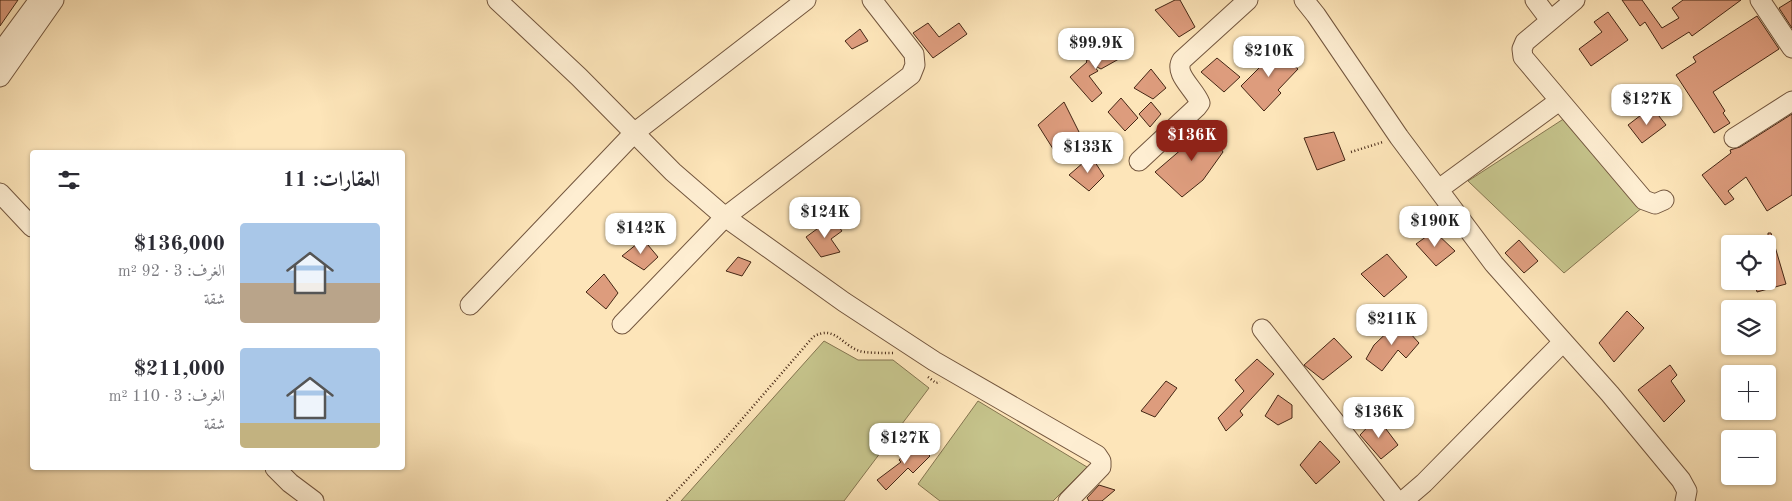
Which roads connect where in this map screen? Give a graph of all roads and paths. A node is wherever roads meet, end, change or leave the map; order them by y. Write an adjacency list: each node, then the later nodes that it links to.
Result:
1 (39, 0): 13 (street)
2 (54, 0): 13 (street)
3 (497, 0): 16 (street)
4 (806, 0): 16 (street)
5 (872, 0): 24 (street)
6 (1248, 0): 20 (street)
7 (1304, 0): 17 (street)
8 (1535, 0): 11 (street)
9 (1575, 0): 11 (street)
10 (1760, 0): 12 (street)
11 (1550, 20): 15 (street)
12 (1792, 48)
13 (2, 63)
14 (1792, 101): 18 (street)
15 (1560, 102): 21 (street); 23 (street)
16 (634, 132): 24 (street); 26 (street)
17 (1399, 137): 19 (path); 21 (street)
18 (1734, 138)
19 (1351, 152)
20 (1139, 161)
21 (1439, 189): 29 (street)
22 (0, 193): 25 (street)
23 (1664, 200)
24 (725, 217): 27 (street); 32 (street)
25 (30, 225)
26 (470, 305)
27 (622, 324)
28 (1262, 329): 37 (street)
29 (1563, 342): 38 (street); 39 (street)
30 (894, 353): 36 (path)
31 (921, 371): 32 (path)
32 (968, 380): 34 (street)
33 (277, 470): 35 (street)
34 (1073, 499)
35 (314, 501)
36 (667, 501)
37 (1397, 501)
38 (1402, 501)
39 (1685, 501)

